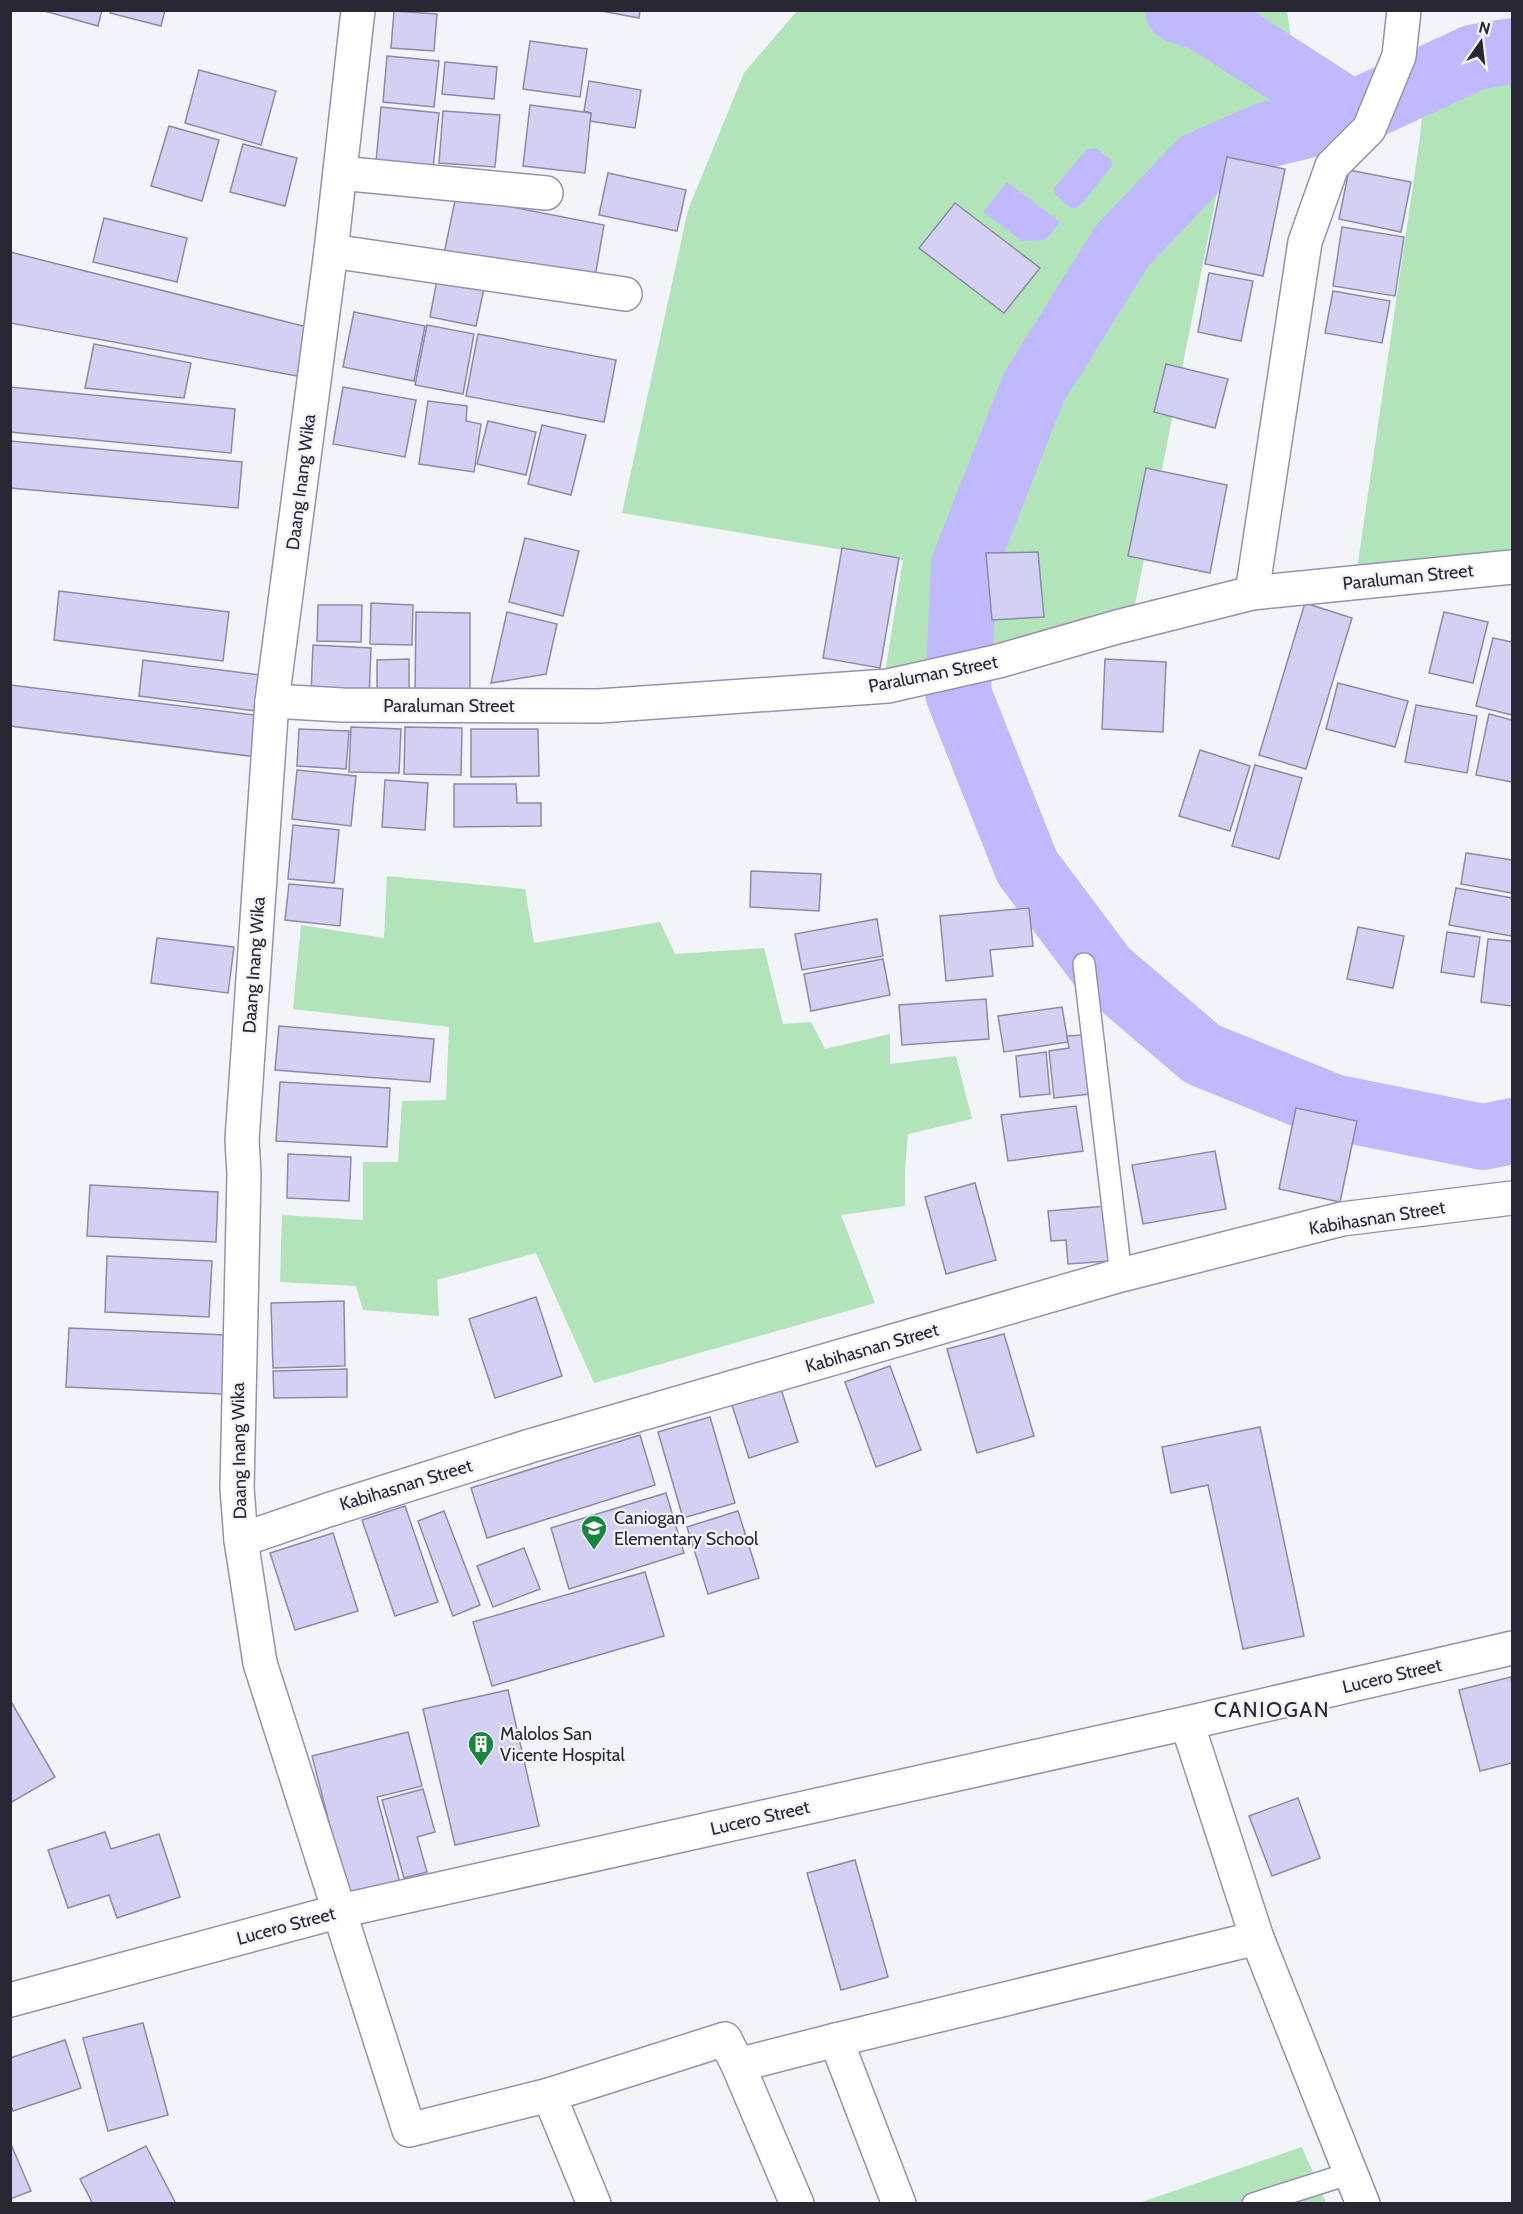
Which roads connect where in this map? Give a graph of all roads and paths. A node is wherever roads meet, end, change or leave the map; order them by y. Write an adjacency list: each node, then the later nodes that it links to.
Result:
1 (358, 10): 3 (street, Daang Inang Wika)
2 (1404, 10): 8 (street)
3 (340, 173): 4 (street); 5 (street, Daang Inang Wika)
4 (546, 193)
5 (331, 250): 6 (street); 9 (street, Daang Inang Wika)
6 (624, 294)
7 (1512, 567): 8 (street, Paraluman Street)
8 (1252, 593): 9 (street, Paraluman Street)
9 (272, 701): 13 (street, Daang Inang Wika)
10 (1084, 964): 12 (lane)
11 (1512, 1198): 12 (street, Kabihasnan Street)
12 (1121, 1275): 13 (street, Kabihasnan Street)
13 (241, 1540): 16 (street, Daang Inang Wika)
14 (1512, 1648): 15 (street, Lucero Street)
15 (1187, 1723): 16 (street, Lucero Street); 17 (street)
16 (340, 1911): 18 (street, Lucero Street); 21 (street, Daang Inang Wika)
17 (1257, 1938): 19 (street); 22 (street)
18 (10, 2000)
19 (836, 2040): 20 (street); 25 (street)
20 (738, 2066): 21 (street); 24 (street)
21 (549, 2096): 23 (street)
22 (1352, 2173): 26 (lane); 27 (street)
23 (594, 2204)
24 (797, 2204)
25 (900, 2204)
26 (1253, 2204)
27 (1363, 2204)

